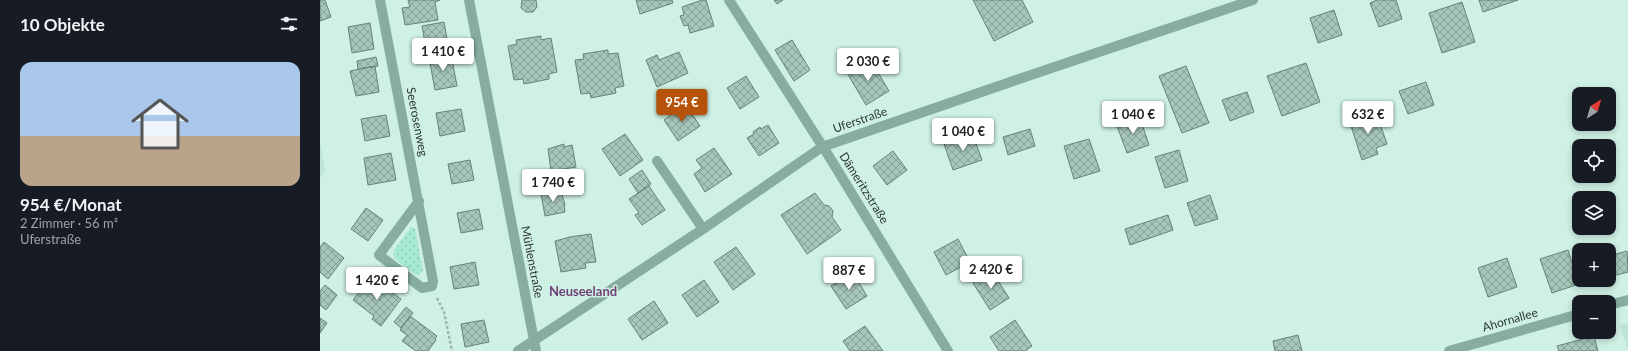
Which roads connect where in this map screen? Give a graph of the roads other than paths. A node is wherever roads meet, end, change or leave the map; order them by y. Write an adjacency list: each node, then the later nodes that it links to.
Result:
1 (380, 0): 7 (street, Seerosenweg)
2 (469, 0): 12 (street, Mühlenstraße)
3 (729, 0): 5 (street, Dämeritzstraße)
4 (1253, 0): 5 (street, Uferstraße)
5 (822, 147): 8 (street, Uferstraße); 15 (street, Dämeritzstraße)
6 (657, 161): 8 (street)
7 (419, 201): 7 (street, Seerosenweg)
8 (703, 229): 12 (street, Uferstraße)
9 (1628, 300): 10 (street)
10 (1616, 303)
11 (1572, 316): 16 (street, Ahornallee)
12 (534, 340): 13 (street, Uferstraße); 14 (street, Mühlenstraße)
13 (518, 351)
14 (536, 351)
15 (948, 351)
16 (1449, 351)

